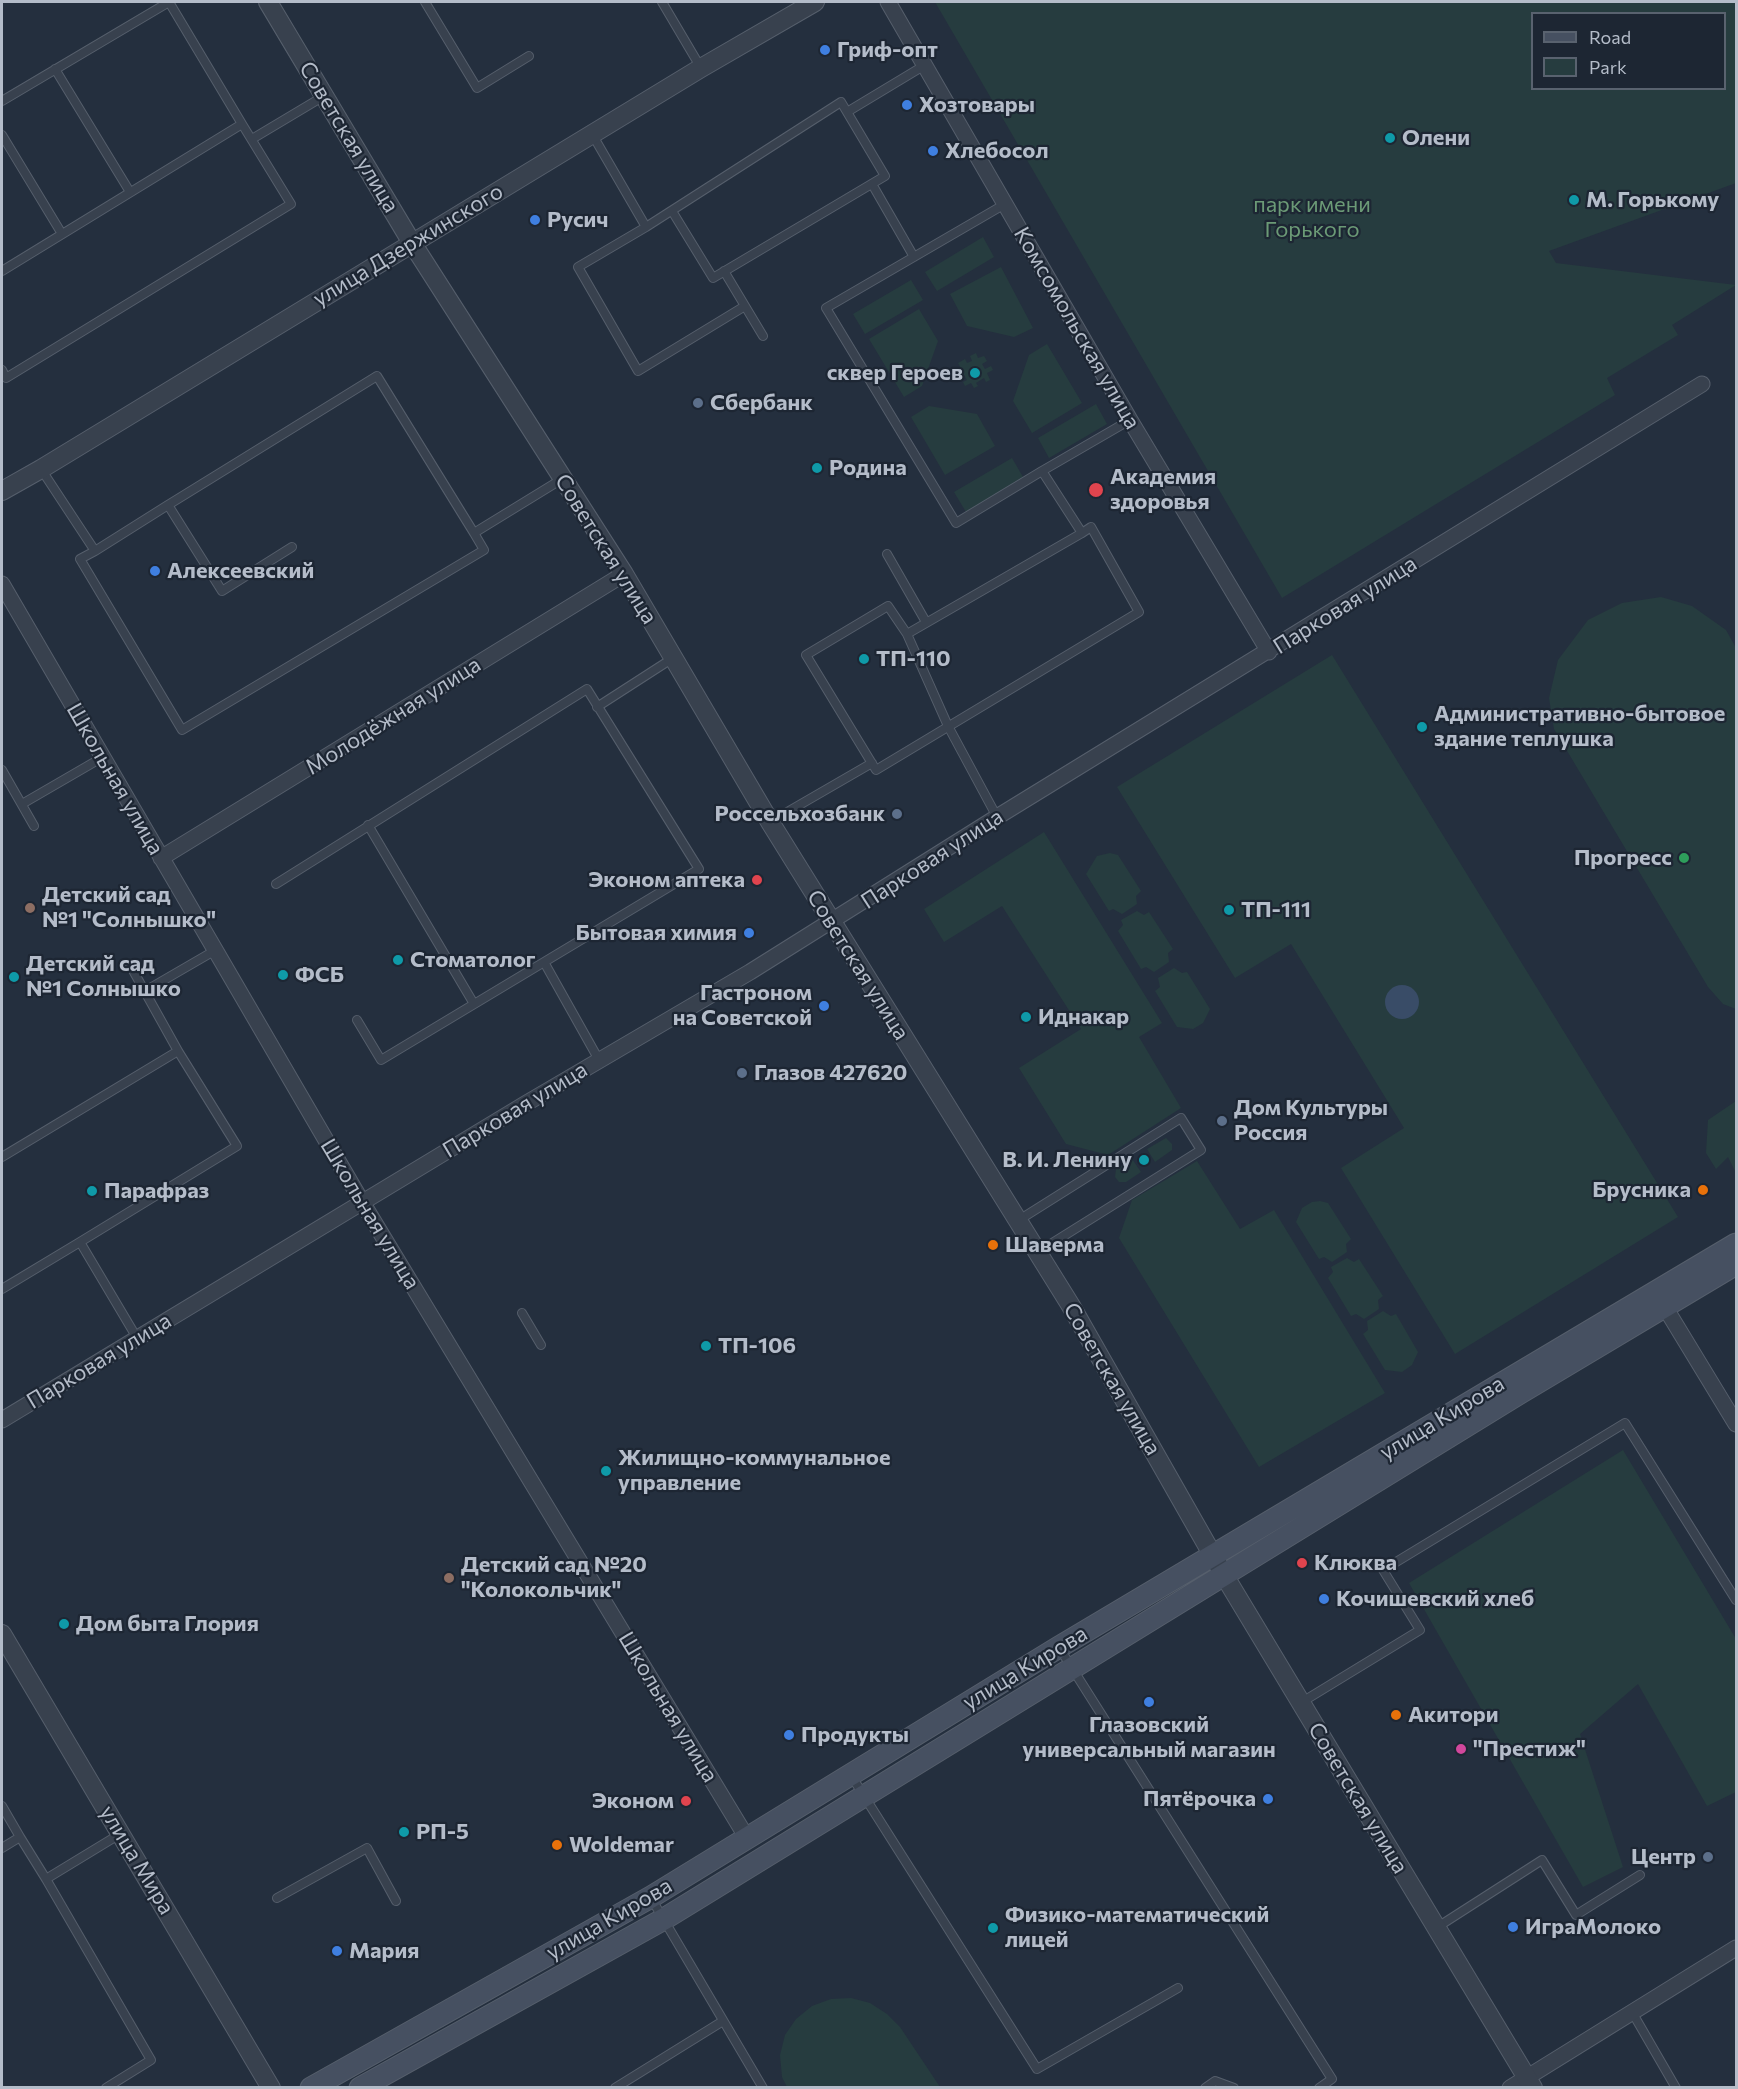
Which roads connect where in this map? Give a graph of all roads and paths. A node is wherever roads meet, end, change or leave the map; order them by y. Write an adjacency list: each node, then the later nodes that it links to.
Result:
1 (169, 2): 10 (lane); 14 (lane)
2 (268, 2): 11 (street, Советская улица)
3 (425, 2): 7 (lane)
4 (662, 2): 9 (lane)
5 (815, 2): 9 (street, улица Дзержинского)
6 (888, 2): 8 (street, Комсомольская улица)
7 (529, 56)
8 (925, 65): 13 (lane); 20 (street, Комсомольская улица)
9 (701, 68): 15 (street, улица Дзержинского)
10 (56, 69): 12 (lane); 19 (lane)
11 (324, 96): 17 (lane); 24 (street, Советская улица)
12 (2, 101)
13 (847, 112): 18 (lane); 21 (lane)
14 (242, 124): 17 (lane); 19 (lane)
15 (592, 134): 22 (lane); 24 (street, улица Дзержинского)
16 (2, 135): 23 (lane)
17 (252, 138): 30 (lane)
18 (872, 184): 25 (lane); 27 (lane)
19 (130, 192): 23 (lane)
20 (1005, 204): 25 (lane); 32 (street, Комсомольская улица)
21 (672, 211): 22 (lane); 27 (lane)
22 (646, 227): 28 (lane)
23 (62, 234): 26 (lane)
24 (412, 243): 33 (street, улица Дзержинского); 35 (street, Советская улица)
25 (914, 257): 34 (lane)
26 (2, 271)
27 (724, 272): 28 (lane)
28 (745, 306): 29 (lane)
29 (763, 336)
30 (2, 370)
31 (1702, 384): 47 (street, Парковая улица)
32 (1130, 420): 34 (lane); 47 (street, Комсомольская улица)
33 (41, 470): 36 (street, улица Дзержинского); 41 (lane)
34 (1042, 471): 39 (lane)
35 (562, 479): 38 (lane); 43 (street, Советская улица)
36 (2, 490)
37 (168, 505): 38 (lane); 40 (lane); 41 (lane)
38 (474, 533): 41 (lane)
39 (1082, 533): 45 (lane); 50 (lane)
40 (292, 547)
41 (95, 551)
42 (886, 554): 45 (lane)
43 (624, 574): 48 (street, Советская улица); 59 (street, Молодёжная улица)
44 (2, 584): 51 (street, Школьная улица)
45 (926, 622): 46 (lane)
46 (907, 634): 50 (lane); 52 (lane)
47 (1269, 652): 55 (street, Парковая улица)
48 (673, 658): 49 (lane); 56 (street, Советская улица)
49 (597, 707): 57 (lane); 63 (lane)
50 (948, 726): 52 (lane); 55 (lane)
51 (104, 757): 54 (lane); 59 (street, Школьная улица)
52 (872, 763): 56 (lane)
53 (2, 770): 54 (lane)
54 (22, 804): 58 (lane)
55 (998, 817): 61 (street, Парковая улица)
56 (770, 822): 61 (street, Советская улица)
57 (368, 825): 60 (lane); 66 (lane)
58 (34, 826)
59 (161, 858): 62 (street, Школьная улица)
60 (276, 884)
61 (831, 922): 69 (street, Парковая улица); 72 (street, Советская улица)
62 (214, 951): 65 (lane); 71 (street, Школьная улица)
63 (544, 962): 66 (lane); 69 (lane)
64 (130, 965): 65 (lane)
65 (145, 991): 68 (lane)
66 (474, 1004): 67 (lane)
67 (357, 1020)
68 (178, 1051): 70 (lane); 73 (lane)
69 (599, 1060): 71 (street, Парковая улица)
70 (2, 1156)
71 (362, 1202): 80 (street, Парковая улица); 96 (street, Школьная улица)
72 (1018, 1220): 75 (street, Советская улица); 75 (lane)
73 (80, 1242): 77 (lane); 80 (lane)
74 (1737, 1244): 78 (main road, улица Кирова)
75 (1038, 1252): 84 (street, Советская улица)
76 (1737, 1264): 78 (main road, улица Кирова)
77 (2, 1288)
78 (1660, 1299): 83 (street); 84 (main road, улица Кирова); 85 (main road, улица Кирова)
79 (522, 1313): 81 (lane)
80 (137, 1338): 82 (street, Парковая улица)
81 (541, 1345)
82 (2, 1420)
83 (1737, 1424)
84 (1213, 1556): 85 (street, Советская улица); 88 (main road, улица Кирова)
85 (1224, 1575): 89 (main road, улица Кирова); 90 (street, Советская улица)
86 (1737, 1600): 90 (lane)
87 (2, 1634): 94 (street, улица Мира)
88 (1059, 1647): 89 (lane); 91 (main road, улица Кирова)
89 (1072, 1668): 92 (main road, улица Кирова); 118 (lane)
90 (1300, 1702): 104 (street, Советская улица)
91 (849, 1773): 92 (lane); 96 (main road, улица Кирова)
92 (864, 1796): 103 (main road, улица Кирова); 106 (lane)
93 (2, 1806): 95 (lane)
94 (121, 1834): 99 (lane); 111 (street, улица Мира)
95 (20, 1837): 97 (lane); 99 (lane)
96 (747, 1838): 100 (main road, улица Кирова)
97 (2, 1848)
98 (1640, 1875): 104 (lane)
99 (46, 1879): 110 (lane)
100 (651, 1897): 103 (lane); 112 (main road, улица Кирова)
101 (277, 1898): 102 (lane)
102 (396, 1901)
103 (664, 1919): 108 (lane); 113 (main road, улица Кирова)
104 (1436, 1928): 109 (street, Советская улица)
105 (1737, 1948): 107 (street)
106 (1178, 1988)
107 (1632, 2012): 109 (street); 120 (lane)
108 (723, 2021): 114 (lane); 115 (lane)
109 (1529, 2082): 119 (street)
110 (106, 2088)
111 (271, 2088)
112 (311, 2088)
113 (360, 2088)
114 (615, 2088)
115 (763, 2088)
116 (1205, 2088): 117 (lane)
117 (1234, 2088)
118 (1319, 2088)
119 (1510, 2088)
120 (1676, 2088)

